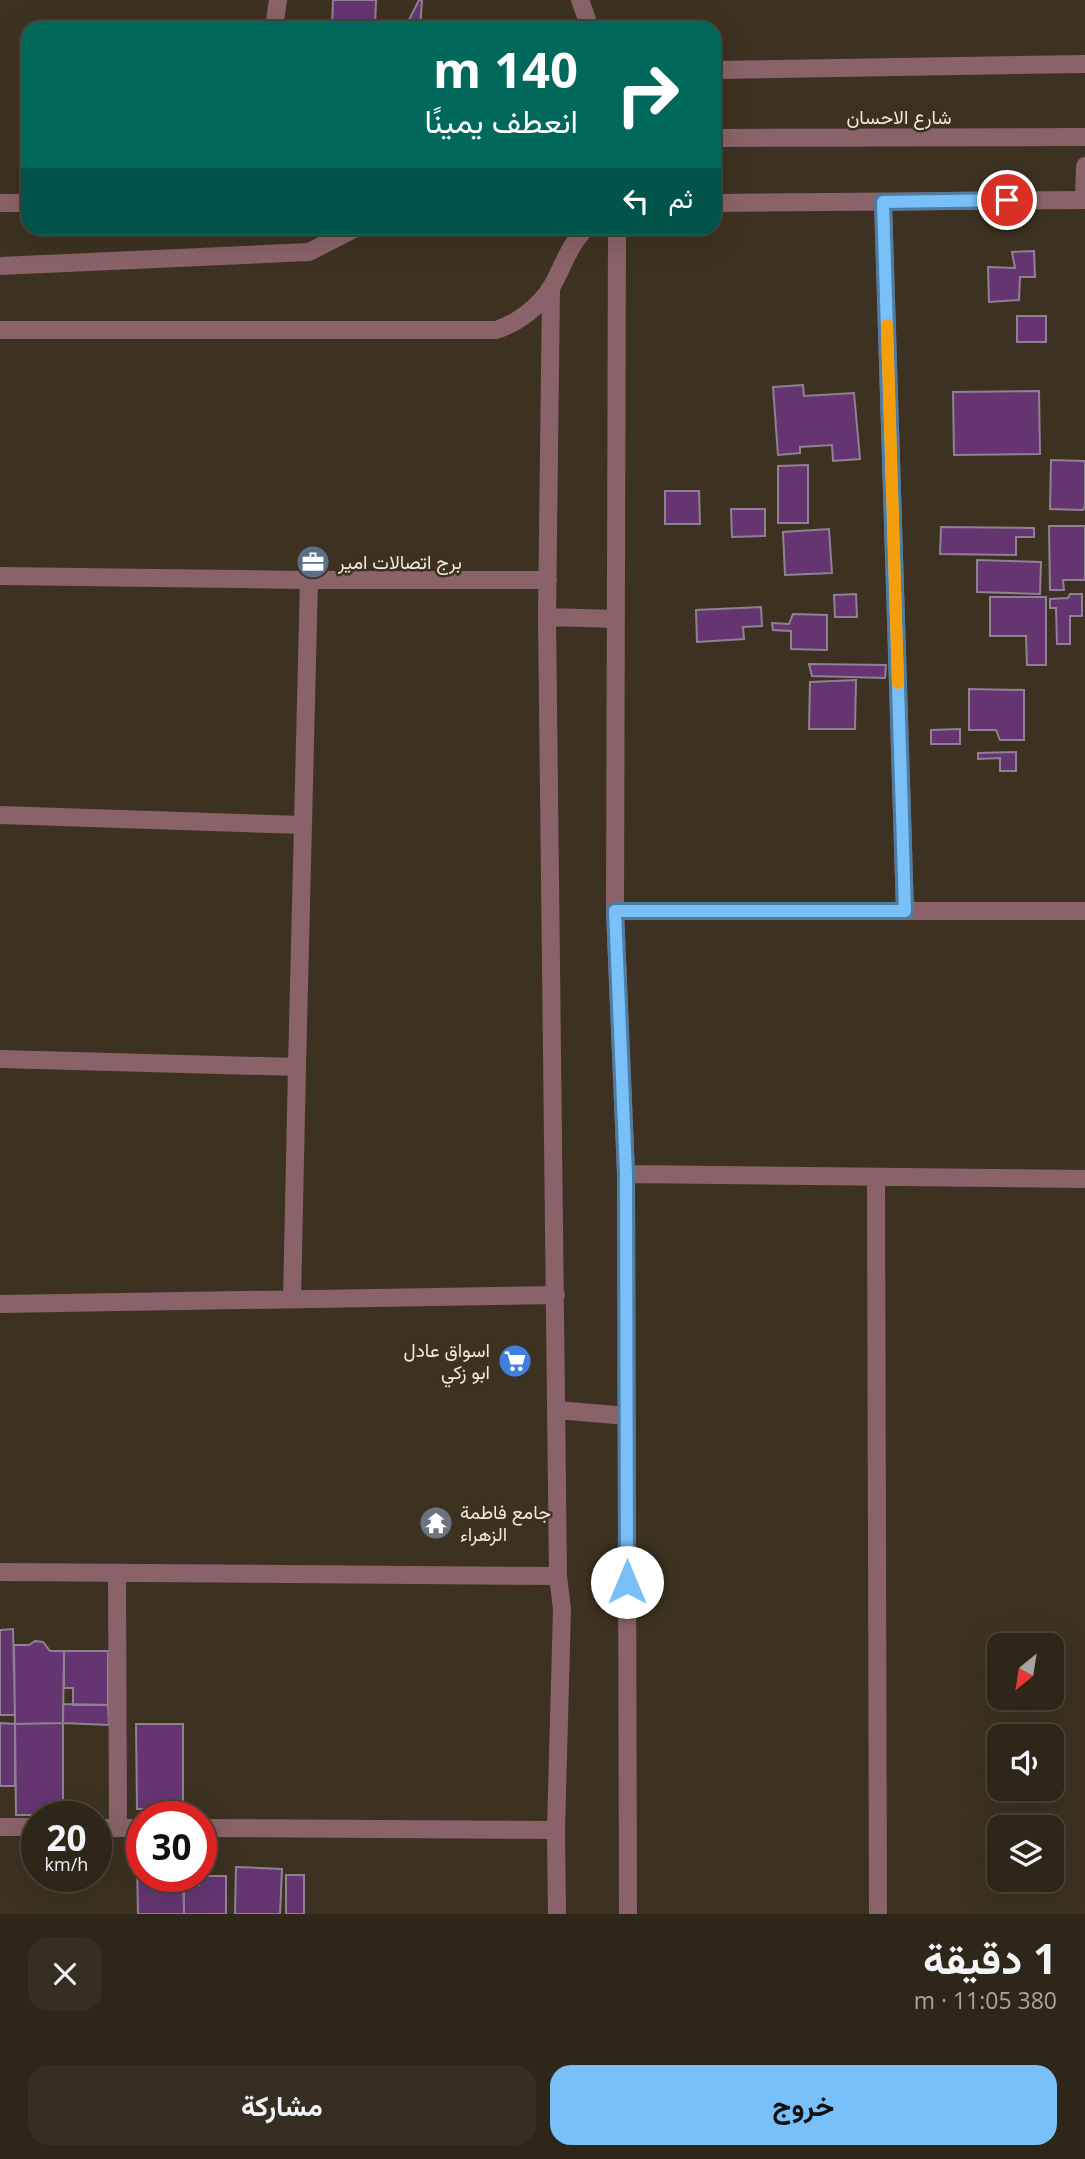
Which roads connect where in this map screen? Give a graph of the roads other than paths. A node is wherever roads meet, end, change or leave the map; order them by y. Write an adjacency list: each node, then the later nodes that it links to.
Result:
1 (278, 0): 3 (street)
2 (580, 0): 4 (street)
3 (275, 21)
4 (588, 21)
5 (1085, 64): 6 (street)
6 (721, 70)
7 (1085, 137): 8 (street, شارع الاحسان)
8 (721, 138)
9 (1085, 166): 10 (street)
10 (1084, 200): 12 (street)
11 (0, 202): 13 (street)
12 (883, 202): 14 (street); 29 (street)
13 (21, 203)
14 (721, 203)
15 (342, 235): 18 (street)
16 (581, 235): 19 (street)
17 (617, 235): 25 (street)
18 (0, 266)
19 (551, 288): 20 (street); 23 (street)
20 (0, 330)
21 (0, 576): 22 (street)
22 (309, 580): 23 (street); 27 (street)
23 (548, 580): 24 (street)
24 (547, 617): 25 (street); 36 (street)
25 (616, 619): 28 (street)
26 (0, 815): 27 (street)
27 (303, 825): 32 (street)
28 (615, 911): 29 (street); 33 (street)
29 (905, 911): 30 (street)
30 (1085, 911)
31 (0, 1059): 32 (street)
32 (297, 1067): 37 (street)
33 (626, 1174): 34 (street); 40 (street)
34 (876, 1177): 35 (street); 53 (street)
35 (1085, 1179)
36 (556, 1295): 37 (street); 39 (street)
37 (292, 1299): 38 (street)
38 (0, 1304)
39 (557, 1410): 40 (street); 43 (street)
40 (626, 1416): 52 (street)
41 (0, 1572): 42 (street)
42 (117, 1574): 43 (street); 47 (street)
43 (558, 1576): 50 (street)
44 (0, 1827): 45 (street)
45 (21, 1828)
46 (112, 1828): 47 (street)
47 (118, 1828): 48 (street)
48 (126, 1828)
49 (217, 1828): 50 (street)
50 (556, 1830): 51 (street)
51 (557, 1914)
52 (628, 1914)
53 (878, 1914)

